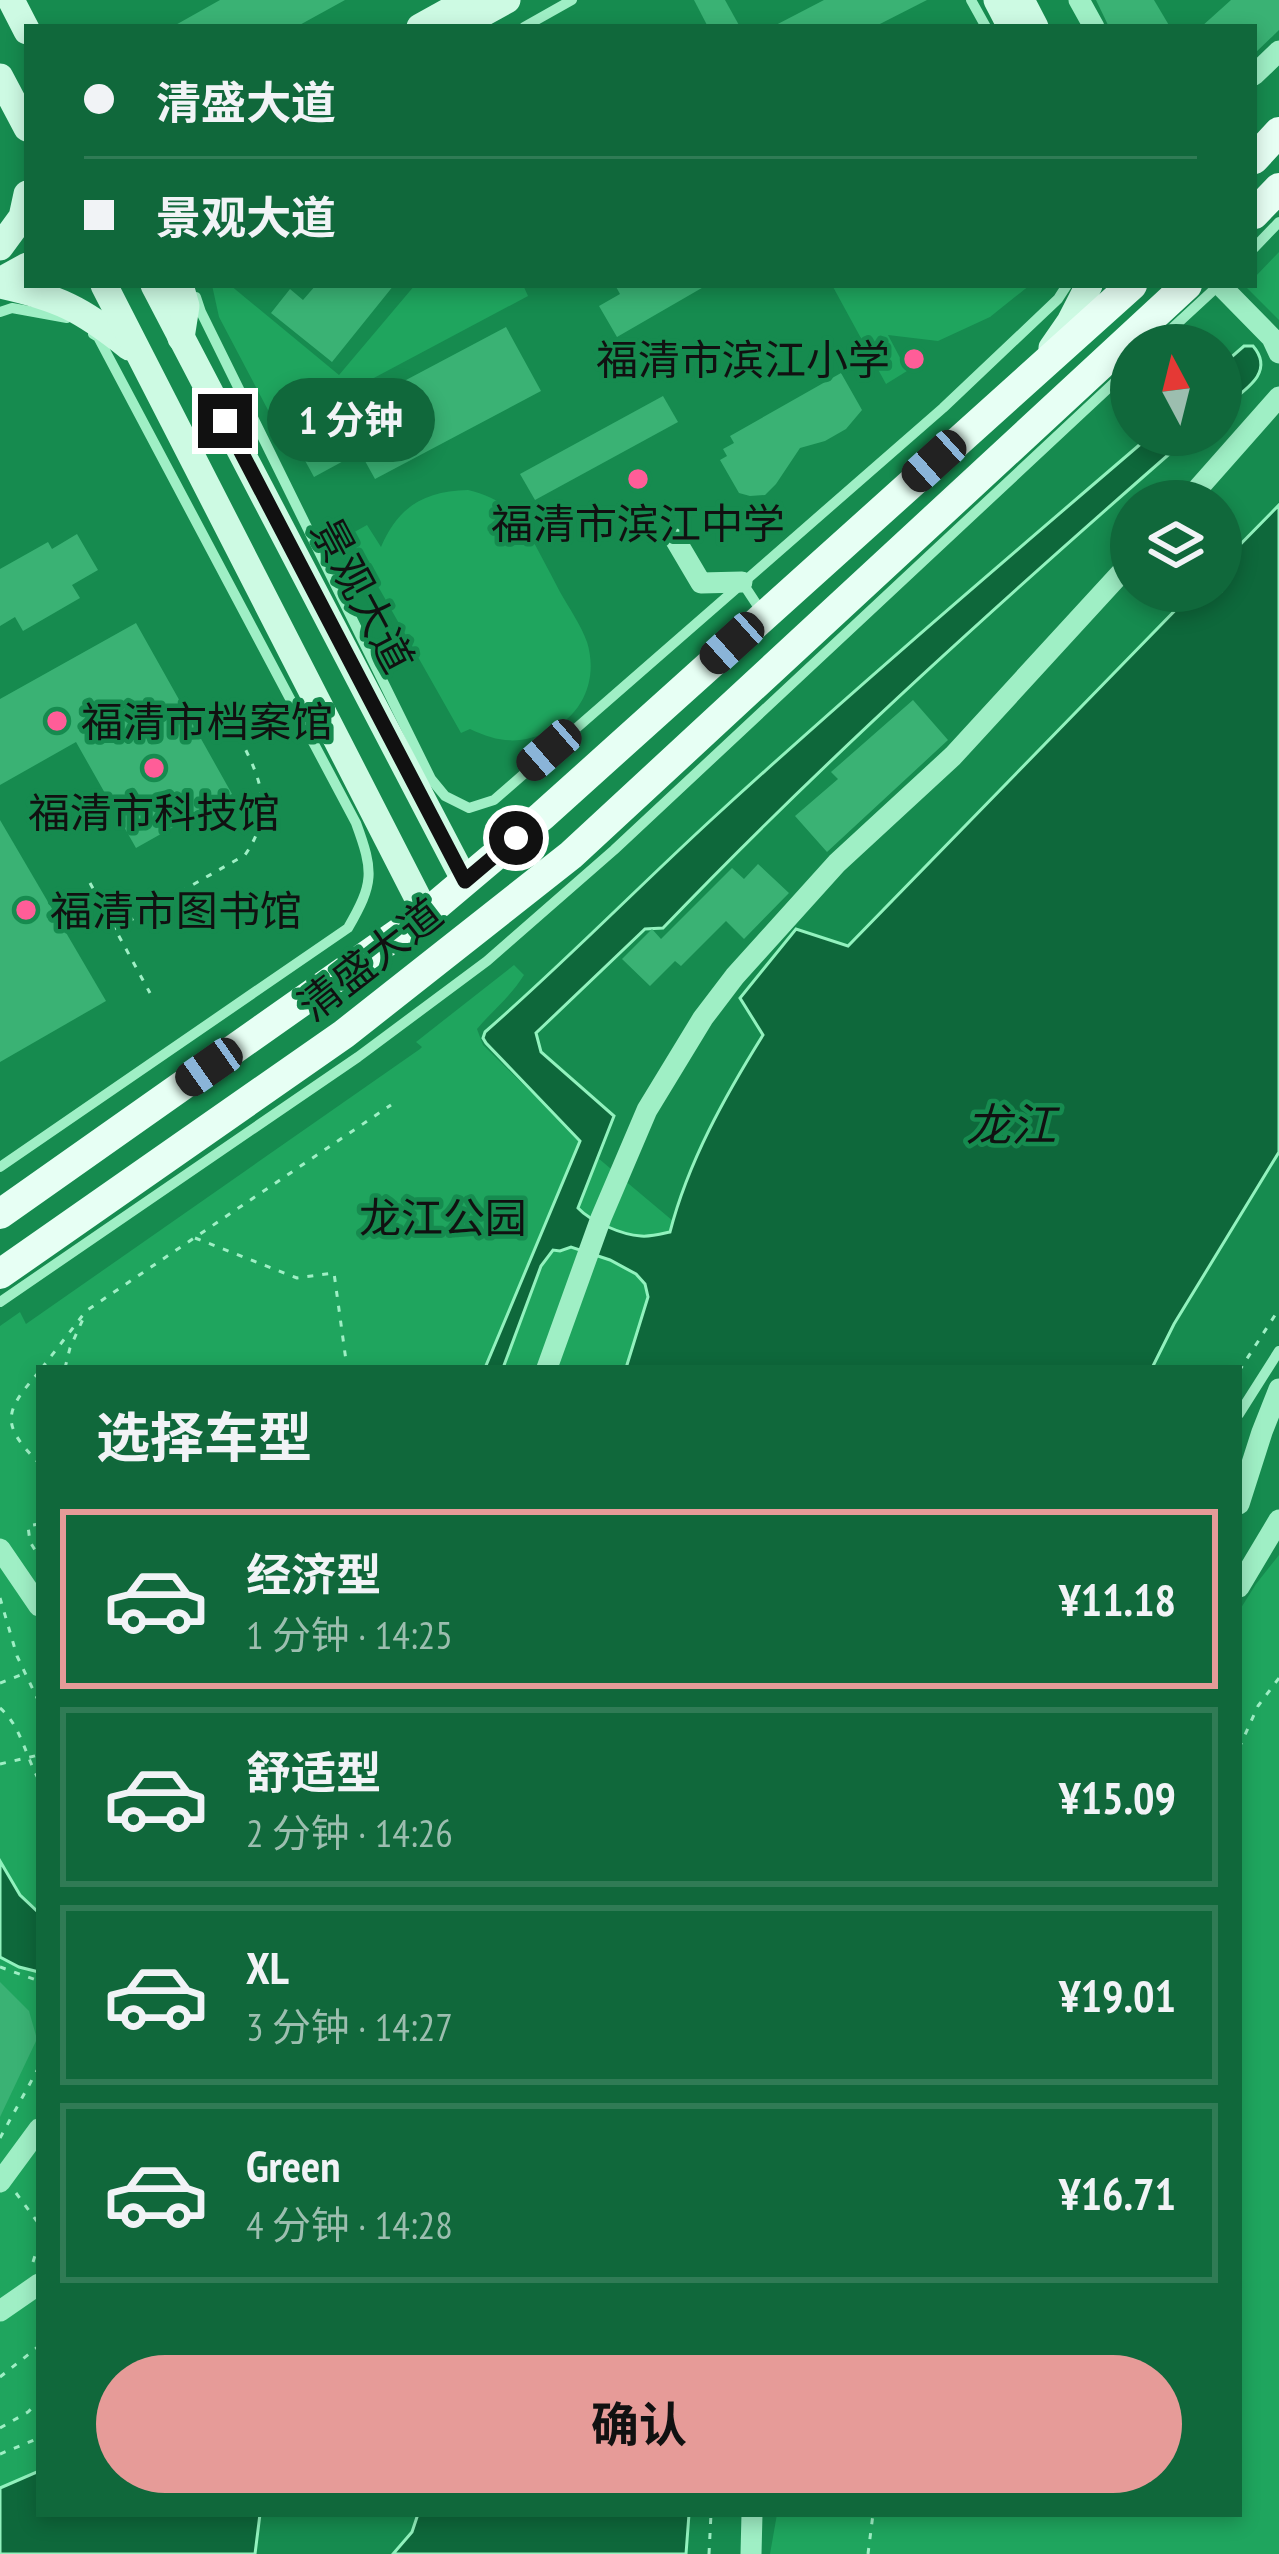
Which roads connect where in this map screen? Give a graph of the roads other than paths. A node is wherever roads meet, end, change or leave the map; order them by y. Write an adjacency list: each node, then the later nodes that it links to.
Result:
1 (572, 0): 5 (lane)
2 (492, 1): 3 (street); 4 (street)
3 (428, 24)
4 (462, 24)
5 (529, 24)
6 (1279, 50): 7 (street)
7 (1257, 72)
8 (0, 78): 9 (street)
9 (24, 122)
10 (1279, 131): 11 (main road)
11 (1257, 156)
12 (1279, 188): 14 (main road)
13 (24, 208): 17 (street)
14 (1257, 211)
15 (1279, 222): 16 (lane)
16 (1257, 245)
17 (0, 247)
18 (0, 283): 32 (street)
19 (106, 288): 30 (street)
20 (194, 288): 38 (lane)
21 (1065, 288): 38 (lane)
22 (1087, 288): 33 (street)
23 (1129, 288): 33 (main road, 清盛大道)
24 (1217, 288): 29 (lane)
25 (1223, 288): 31 (street)
26 (1176, 289): 45 (main road, 清盛大道)
27 (166, 292): 30 (street); 41 (street, 景观大道)
28 (0, 312): 43 (lane)
29 (1177, 324)
30 (125, 327): 32 (street)
31 (1279, 353)
32 (140, 356): 42 (street)
33 (1037, 368): 40 (main road, 清盛大道)
34 (1110, 387): 46 (lane)
35 (1279, 398): 36 (street)
36 (1206, 480)
37 (675, 539): 38 (street)
38 (742, 582): 40 (lane)
39 (1110, 585): 48 (street)
40 (764, 614): 41 (main road, 清盛大道)
41 (465, 881): 42 (main road, 清盛大道)
42 (426, 914): 44 (main road, 清盛大道)
43 (0, 1167)
44 (0, 1214)
45 (0, 1274)
46 (0, 1302)
47 (1279, 1351): 50 (lane)
48 (548, 1365)
49 (1279, 1389): 51 (street)
50 (1242, 1409)
51 (1242, 1495)
52 (1279, 1520): 54 (street)
53 (0, 1549): 55 (street)
54 (1242, 1582)
55 (36, 1602)
56 (36, 2133): 57 (street)
57 (2, 2180)
58 (36, 2286): 59 (street)
59 (0, 2311)
60 (738, 2517): 62 (street)
61 (752, 2517): 63 (street)
62 (738, 2554)
63 (751, 2554)

